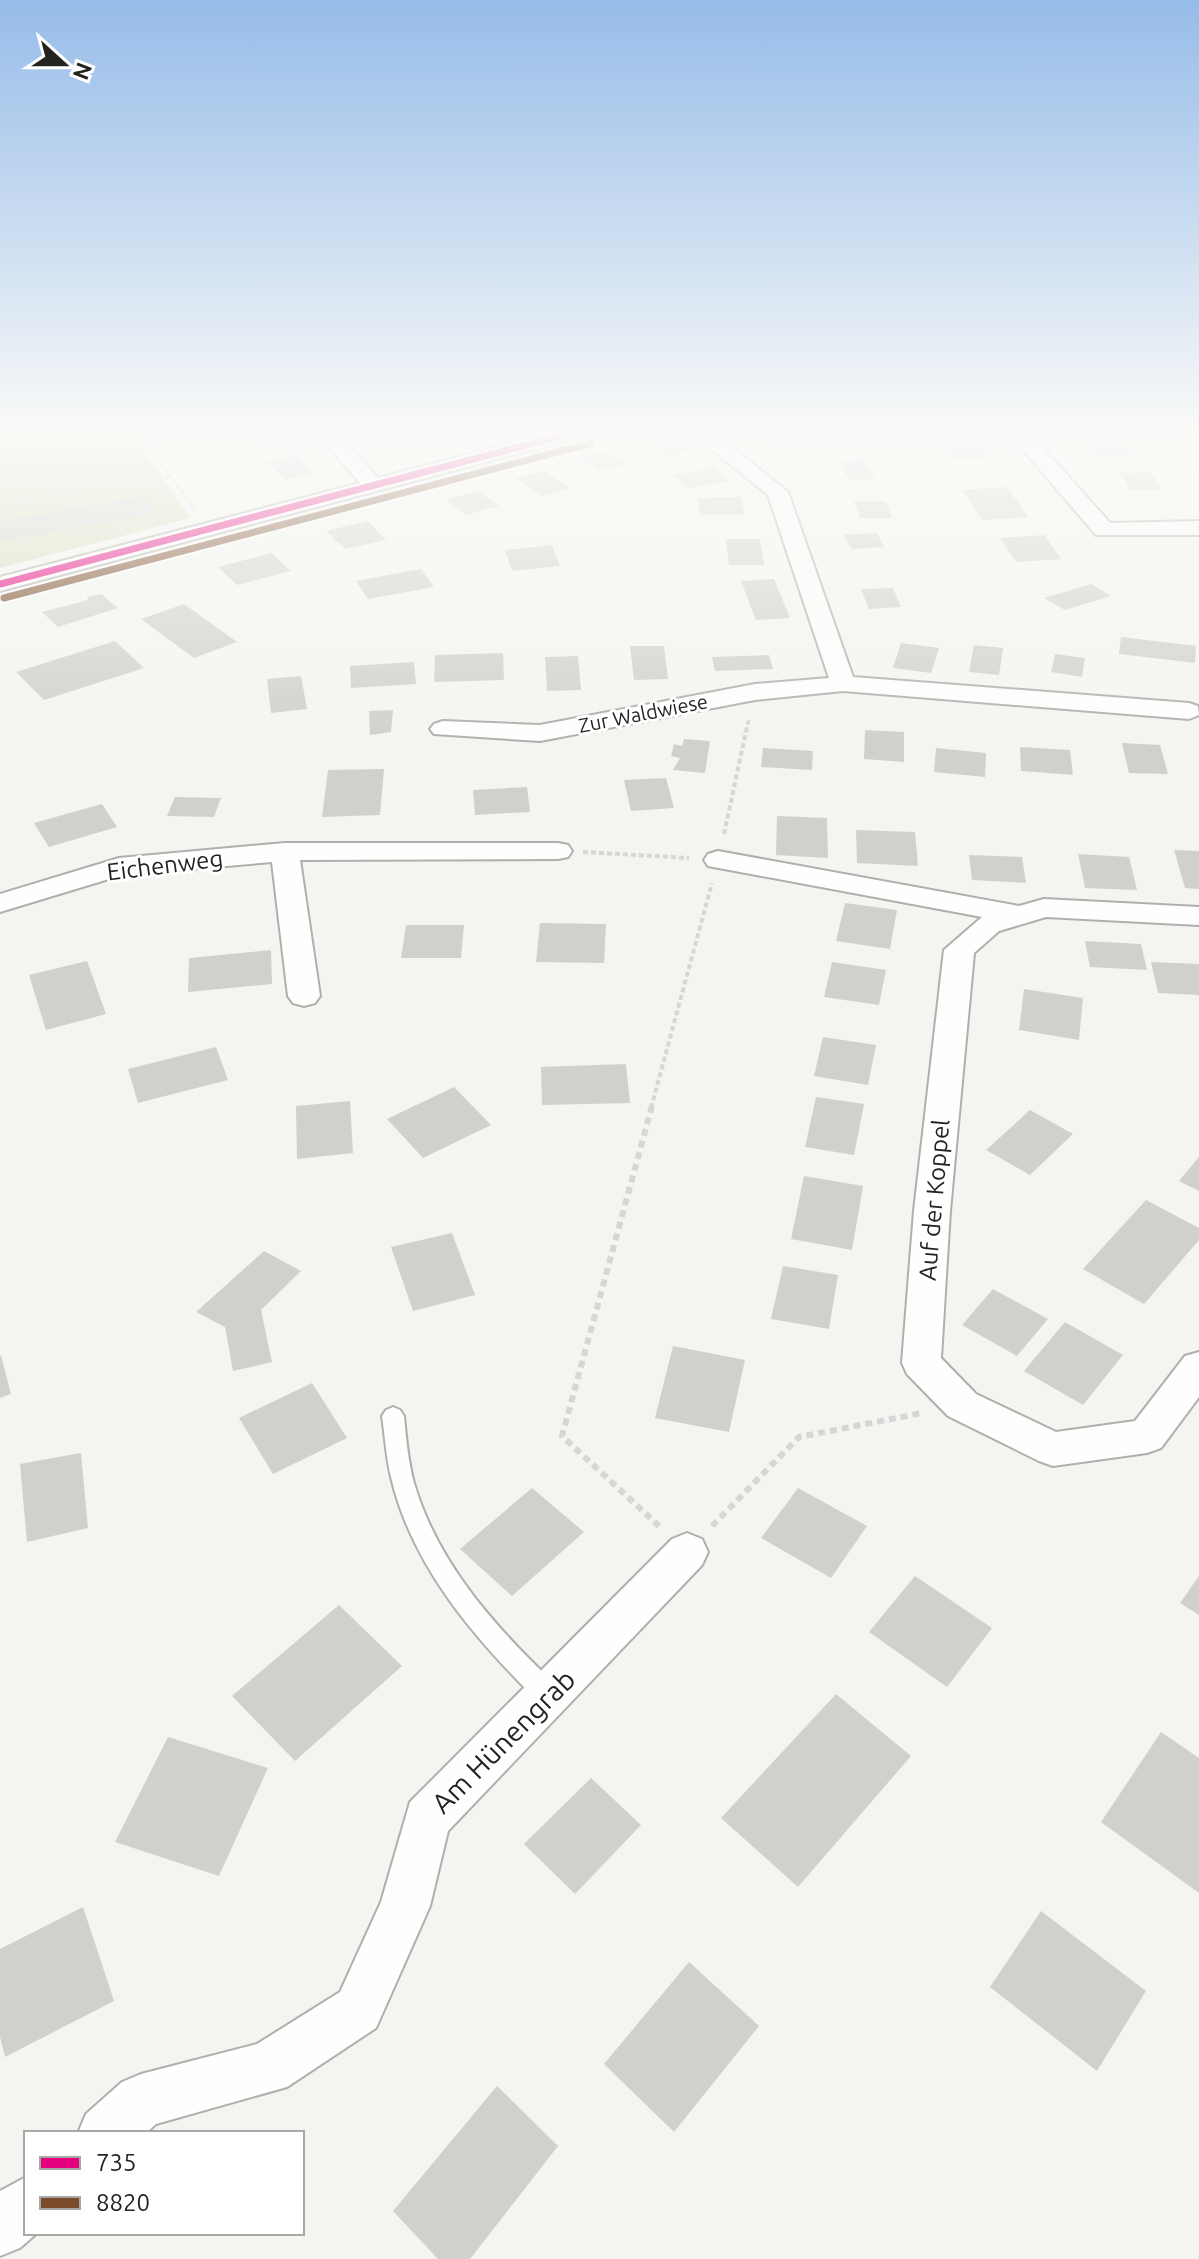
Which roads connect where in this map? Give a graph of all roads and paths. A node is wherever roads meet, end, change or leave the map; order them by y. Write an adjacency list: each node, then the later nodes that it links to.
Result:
1 (182, 534): 3 (street)
2 (792, 534): 4 (street)
3 (0, 584)
4 (843, 684): 5 (street, Zur Waldwiese); 6 (street, Zur Waldwiese)
5 (755, 692): 7 (street, Zur Waldwiese); 10 (path)
6 (1189, 711)
7 (443, 729)
8 (558, 851): 9 (street, Eichenweg); 10 (path)
9 (285, 852): 11 (street, Eichenweg); 14 (street)
10 (718, 860): 12 (street); 18 (path)
11 (0, 903)
12 (1019, 915): 13 (street, Auf der Koppel); 16 (street, Auf der Koppel)
13 (1199, 916)
14 (304, 996)
15 (1199, 1367): 16 (street, Auf der Koppel)
16 (962, 1405): 18 (path)
17 (393, 1416): 19 (lane)
18 (687, 1552): 19 (street, Am Hünengrab)
19 (549, 1695): 20 (street, Am Hünengrab)
20 (107, 2131)
21 (24, 2207): 22 (street)
22 (0, 2228)

